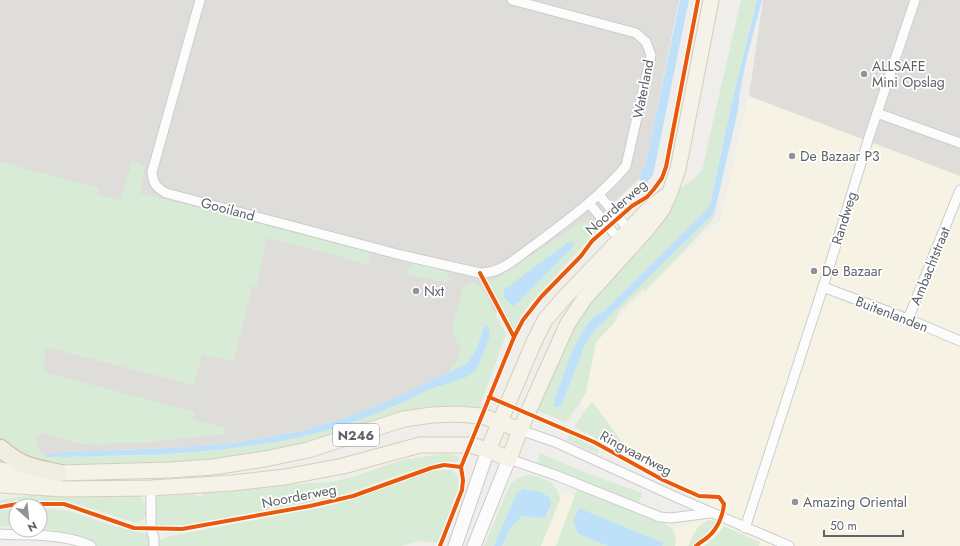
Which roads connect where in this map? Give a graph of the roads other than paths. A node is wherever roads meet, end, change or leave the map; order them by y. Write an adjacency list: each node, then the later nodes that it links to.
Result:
1 (200, 0): 11 (street, Gooiland)
2 (512, 0): 8 (street, Waterland)
3 (711, 0): 10 (main road, Noorderweg)
4 (915, 0): 5 (street, Randweg)
5 (877, 113): 6 (street); 12 (street, Randweg)
6 (960, 143)
7 (960, 190): 13 (street, Ambachtstraat)
8 (598, 195): 9 (street, Waterland); 10 (street)
9 (589, 203): 10 (street); 11 (street, Waterland)
10 (628, 240): 15 (main road, Noorderweg); 16 (main road, Noorderweg)
11 (490, 272)
12 (823, 287): 13 (street, Buitenlanden); 26 (street, Randweg)
13 (908, 319): 14 (street, Buitenlanden)
14 (960, 341)
15 (500, 422): 16 (main road, Noorderweg / N246); 18 (main road, Noorderweg); 21 (main road, Noorderweg / N246)
16 (520, 430): 19 (main road, Noorderweg); 25 (street, Ringvaartweg)
17 (0, 448): 21 (highway)
18 (488, 450): 19 (main road, Noorderweg / N246); 23 (main road, Noorderweg / N246); 30 (main road)
19 (509, 459): 25 (street); 31 (main road)
20 (0, 470): 21 (main road, Noorderweg / N246)
21 (62, 481): 22 (main road, Noorderweg / N246); 23 (main road, Noorderweg / N246); 24 (main road, Noorderweg / N246)
22 (0, 485)
23 (151, 488): 29 (street)
24 (0, 496)
25 (710, 513): 26 (street, Ringvaartweg)
26 (744, 528): 32 (street, Ringvaartweg)
27 (0, 534): 28 (street)
28 (91, 546)
29 (154, 546)
30 (455, 546)
31 (474, 546)
32 (789, 546)

